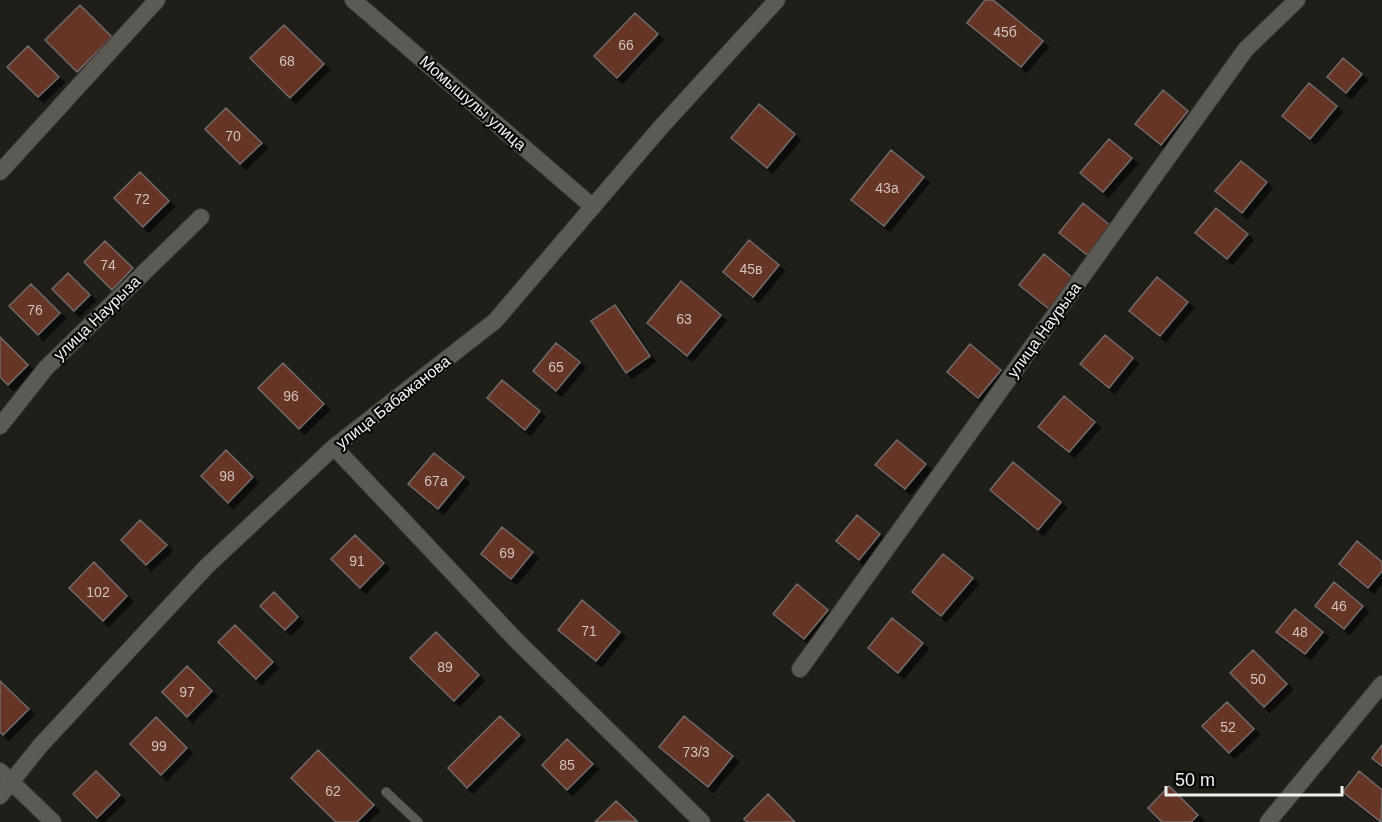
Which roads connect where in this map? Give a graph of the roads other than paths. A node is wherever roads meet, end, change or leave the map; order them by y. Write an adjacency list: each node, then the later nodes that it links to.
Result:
1 (157, 0): 5 (street)
2 (353, 0): 6 (street, Момышулы улица)
3 (777, 0): 6 (street, улица Бабажанова)
4 (1297, 0): 10 (street, улица Наурыза)
5 (0, 172)
6 (593, 207): 9 (street, улица Бабажанова)
7 (201, 217): 8 (street, улица Наурыза)
8 (0, 426)
9 (334, 447): 12 (street, улица Бабажанова); 17 (street)
10 (800, 669)
11 (1382, 684): 18 (street)
12 (6, 776): 14 (street, улица Бабажанова); 15 (street)
13 (386, 792): 16 (lane)
14 (0, 796)
15 (53, 822)
16 (418, 822)
17 (702, 822)
18 (1268, 822)

